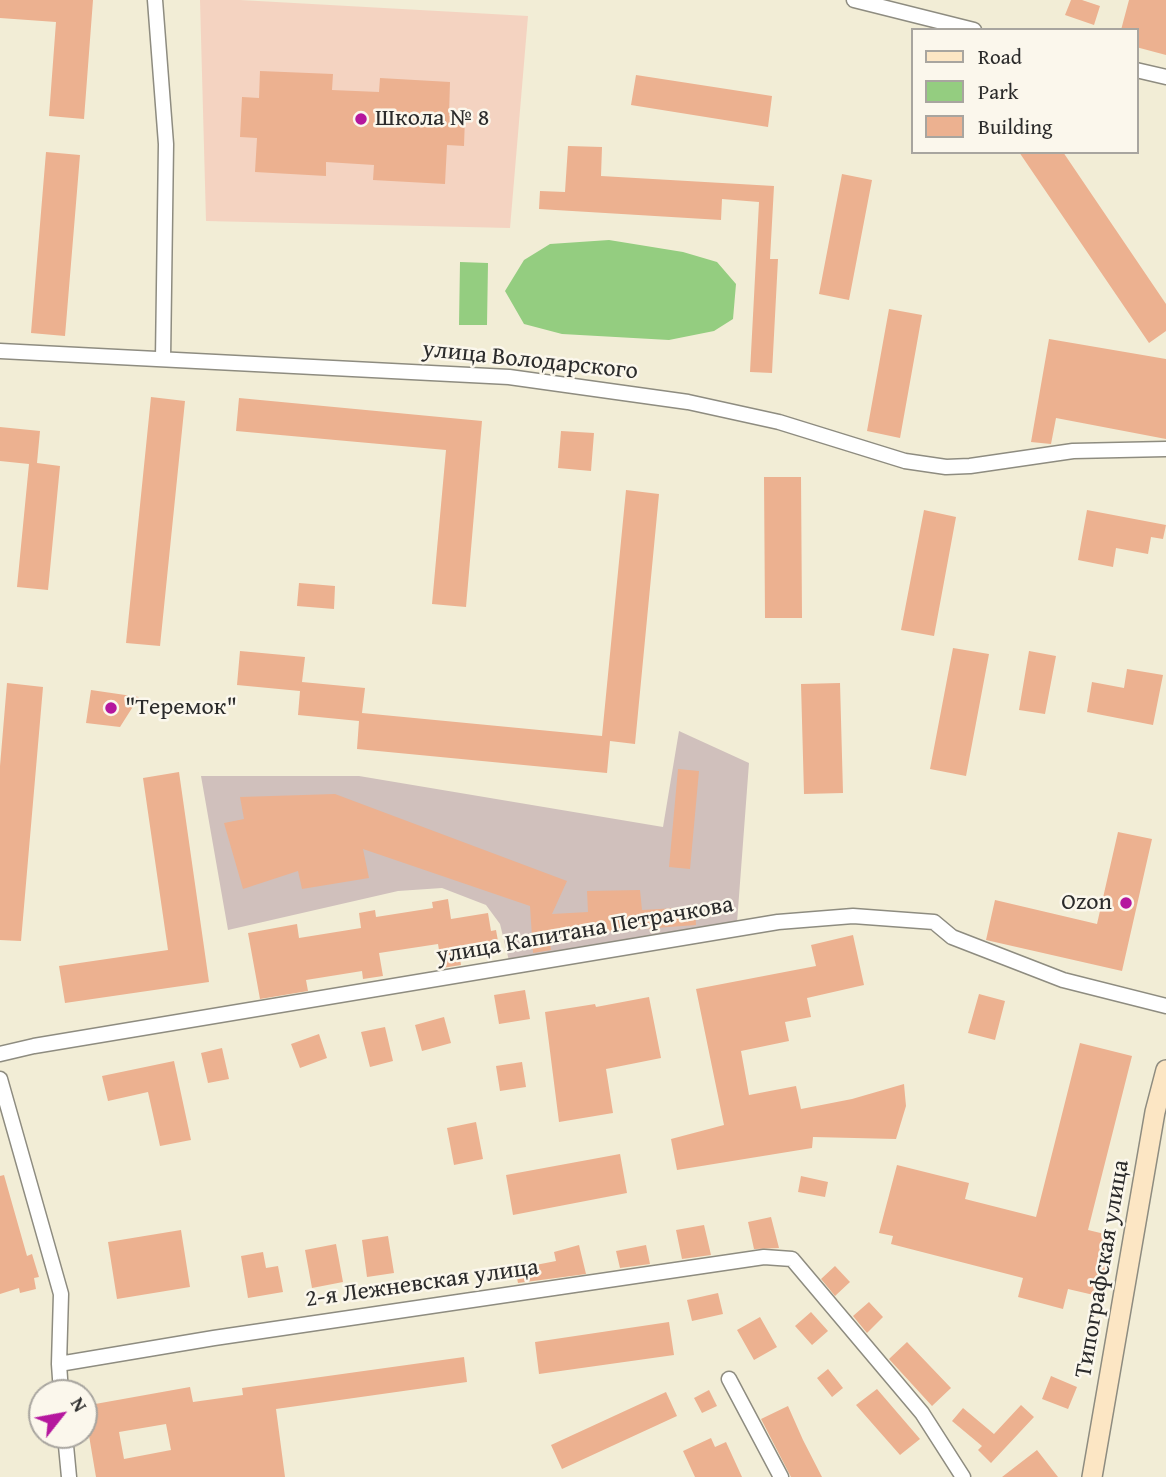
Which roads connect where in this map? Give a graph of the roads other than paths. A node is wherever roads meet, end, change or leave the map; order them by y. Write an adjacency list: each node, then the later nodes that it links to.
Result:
1 (155, 0): 7 (street)
2 (854, 0): 3 (street)
3 (966, 28)
4 (1138, 70): 5 (street)
5 (1166, 77)
6 (0, 351): 7 (street, улица Володарского)
7 (163, 359): 8 (street, улица Володарского)
8 (1166, 449)
9 (1166, 1006): 10 (street, улица Капитана Петрачкова)
10 (0, 1054)
11 (1166, 1070): 20 (street, Типографская улица)
12 (0, 1079): 13 (street)
13 (59, 1364): 14 (street); 19 (street, 2-я Лежневская улица)
14 (60, 1379)
15 (729, 1379): 18 (street)
16 (66, 1449): 17 (street)
17 (69, 1477)
18 (781, 1477)
19 (962, 1477)
20 (1092, 1477)

